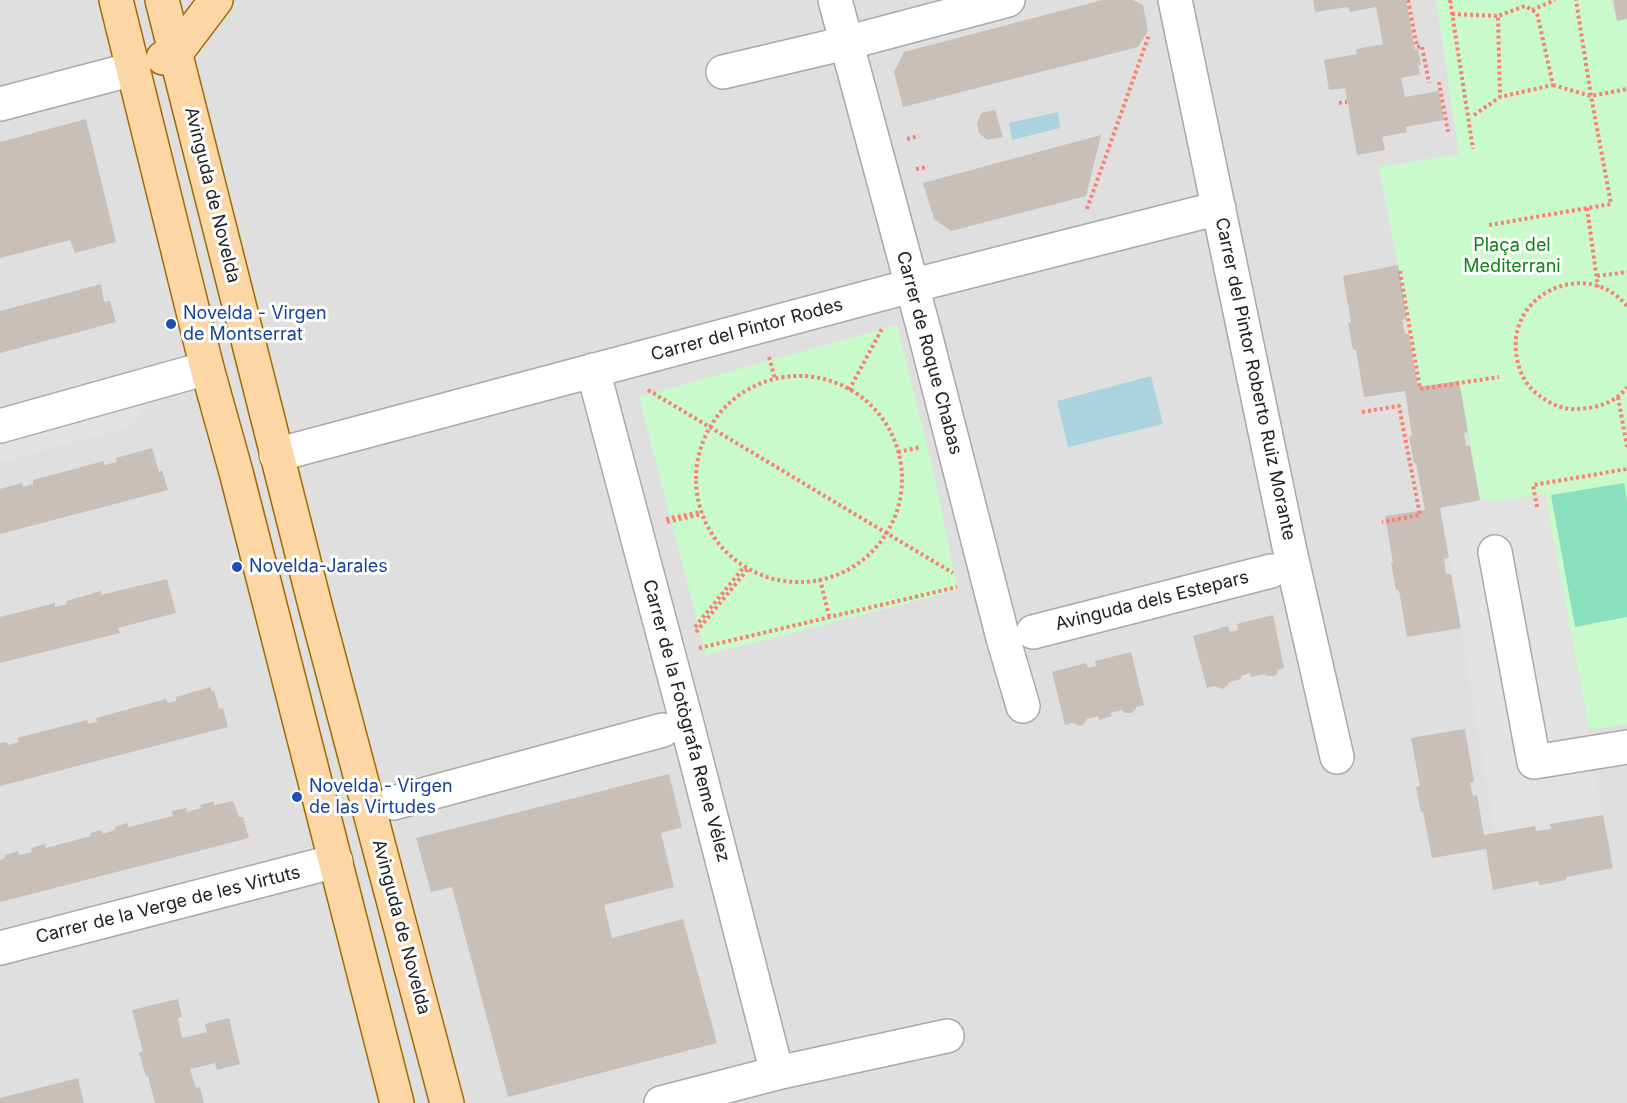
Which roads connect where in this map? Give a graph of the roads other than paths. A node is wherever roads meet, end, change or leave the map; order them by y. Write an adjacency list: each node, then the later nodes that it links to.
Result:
1 (116, 0): 9 (main road)
2 (162, 0): 8 (main road, Avinguda de Novelda)
3 (216, 0): 8 (main road)
4 (835, 0): 7 (street, Carrer de Roque Chabas)
5 (1008, 0): 7 (street)
6 (1175, 0): 12 (street, Carrer del Pintor Roberto Ruiz Morante)
7 (846, 43): 10 (street); 13 (street, Carrer de Roque Chabas)
8 (176, 53): 9 (main road); 17 (main road, Avinguda de Novelda)
9 (133, 69): 11 (street); 14 (main road)
10 (723, 72)
11 (0, 104)
12 (1219, 208): 13 (street, Carrer del Pintor Rodes); 24 (street, Carrer del Pintor Roberto Ruiz Morante)
13 (911, 286): 15 (street, Carrer del Pintor Rodes); 21 (street, Carrer de Roque Chabas)
14 (207, 368): 16 (street); 26 (main road)
15 (593, 370): 17 (street, Carrer del Pintor Rodes); 29 (street, Carrer de la Fotògrafa Reme Vélez)
16 (0, 426)
17 (276, 455): 31 (main road, Avinguda de Novelda)
18 (1495, 552): 23 (street)
19 (1272, 571): 20 (street, Avinguda dels Estepars)
20 (1033, 632)
21 (1023, 705)
22 (663, 730): 25 (street)
23 (1627, 747)
24 (1337, 757)
25 (393, 803)
26 (336, 861): 27 (street, Carrer de la Verge de les Virtuts); 30 (main road)
27 (0, 948)
28 (947, 1036): 29 (street)
29 (777, 1073): 32 (street)
30 (397, 1103)
31 (447, 1103)
32 (661, 1103)

